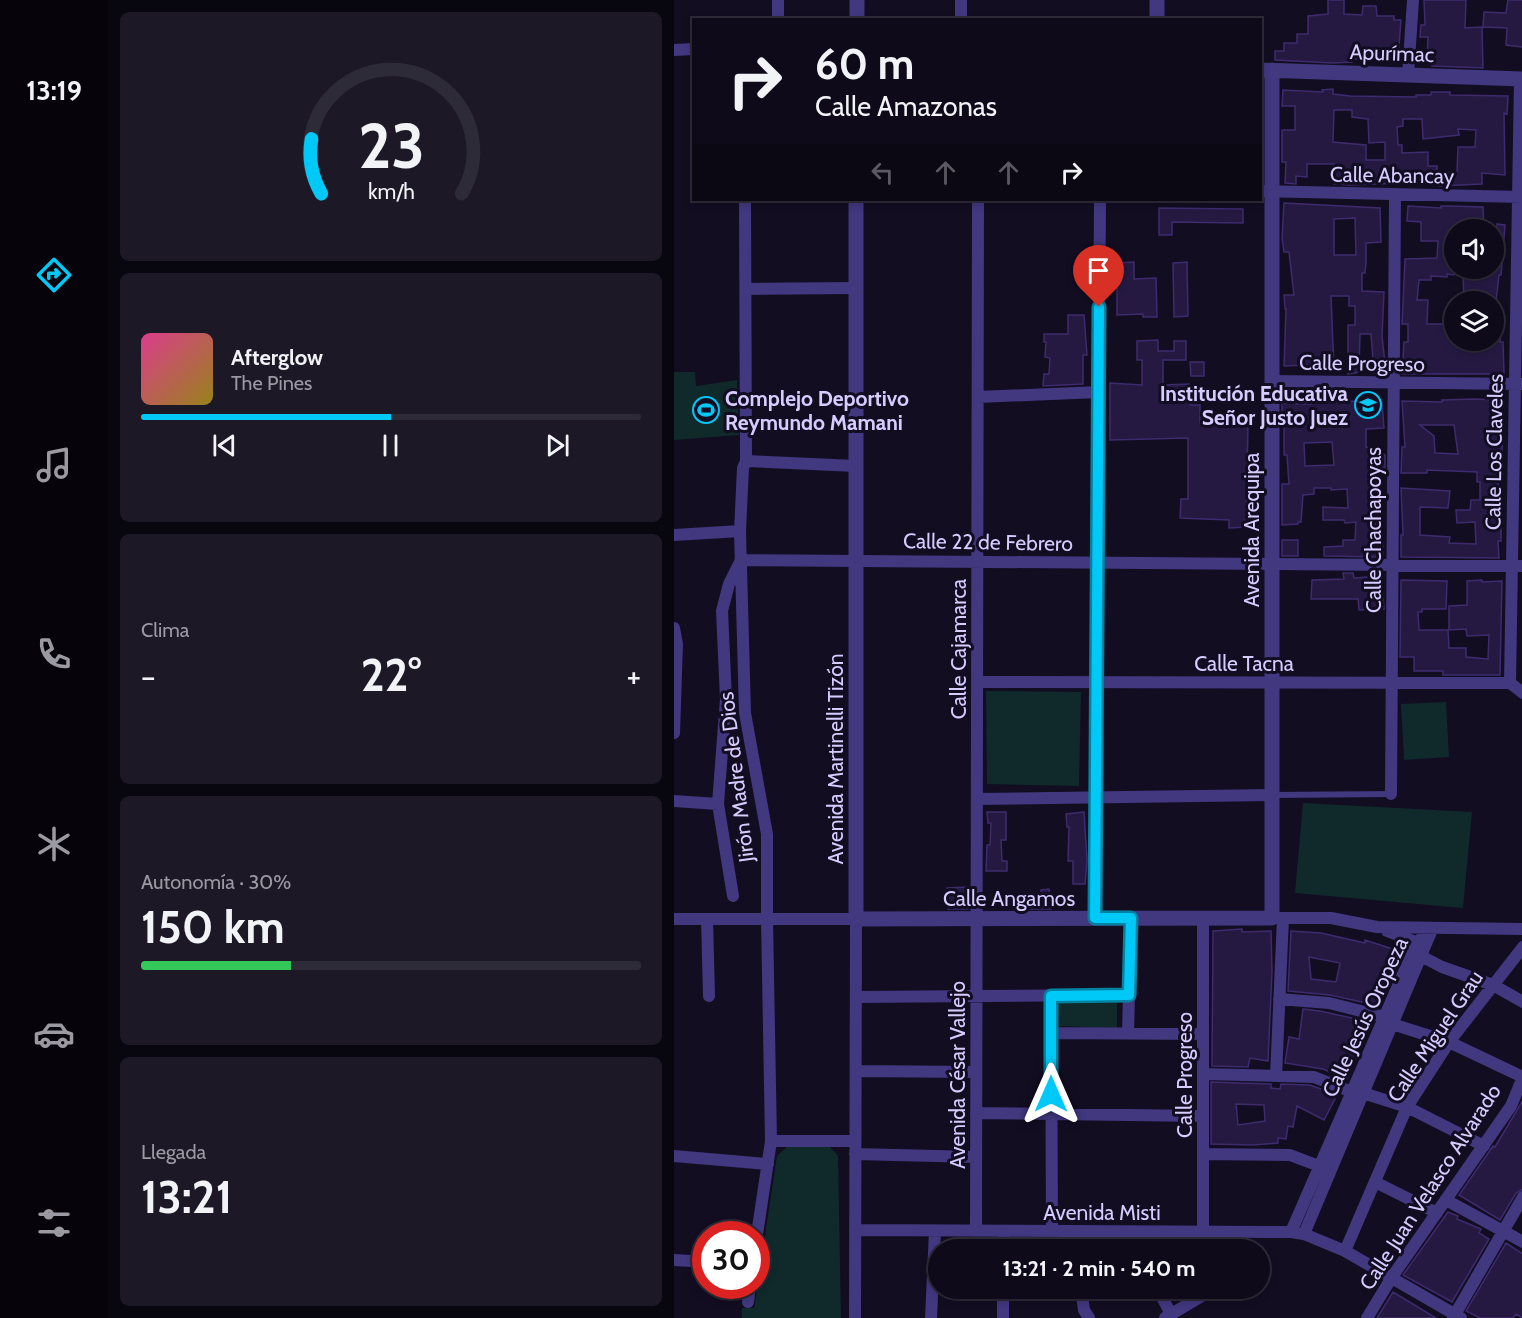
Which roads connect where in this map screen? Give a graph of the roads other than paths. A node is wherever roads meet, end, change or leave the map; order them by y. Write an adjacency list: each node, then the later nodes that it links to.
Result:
1 (779, 0): 6 (street)
2 (857, 0): 7 (street)
3 (961, 0): 8 (street)
4 (1157, 0): 9 (street)
5 (1413, 0): 13 (street)
6 (778, 18)
7 (857, 18)
8 (961, 18)
9 (1157, 18)
10 (692, 49): 11 (street)
11 (674, 50)
12 (1266, 70): 13 (street, Apurímac); 15 (street, Avenida Arequipa)
13 (1408, 75): 14 (street, Apurímac)
14 (1521, 79): 17 (street, Calle Los Claveles)
15 (1266, 191): 16 (street, Calle Abancay); 24 (street, Avenida Arequipa)
16 (1395, 194): 17 (street, Calle Abancay); 25 (street, Calle Chachapoyas)
17 (1520, 197): 26 (street, Calle Los Claveles)
18 (745, 201): 23 (street, Jirón Madre de Dios)
19 (856, 201): 22 (street, Avenida Martinelli Tizón)
20 (978, 201): 28 (street, Calle Cajamarca)
21 (1100, 201): 27 (street)
22 (856, 288): 23 (street); 30 (street, Avenida Martinelli Tizón)
23 (746, 289): 29 (street, Jirón Madre de Dios)
24 (1272, 381): 25 (street, Calle Progreso); 37 (street, Avenida Arequipa)
25 (1394, 382): 26 (street, Calle Progreso); 38 (street, Calle Chachapoyas)
26 (1519, 384): 39 (street, Calle Los Claveles)
27 (1099, 392): 28 (street); 36 (street)
28 (978, 397): 35 (street, Calle Cajamarca)
29 (746, 460): 30 (street); 31 (street, Jirón Madre de Dios)
30 (856, 466): 34 (street, Avenida Martinelli Tizón)
31 (740, 531): 32 (street); 33 (street, Jirón Madre de Dios)
32 (674, 535)
33 (741, 560): 34 (street, Calle 22 de Febrero); 53 (street); 61 (street, Jirón Madre de Dios)
34 (856, 561): 35 (street, Calle 22 de Febrero); 62 (street, Avenida Martinelli Tizón)
35 (977, 562): 36 (street, Calle 22 de Febrero); 41 (street, Calle Cajamarca)
36 (1097, 563): 37 (street, Calle 22 de Febrero); 42 (street)
37 (1272, 564): 38 (street, Calle 22 de Febrero); 43 (street, Avenida Arequipa)
38 (1393, 565): 39 (street, Calle 22 de Febrero); 44 (street, Calle Chachapoyas)
39 (1517, 566): 45 (street, Calle Los Claveles)
40 (674, 628): 47 (street)
41 (977, 682): 42 (street, Calle Tacna); 51 (street, Calle Cajamarca)
42 (1097, 682): 43 (street, Calle Tacna); 50 (street)
43 (1272, 682): 44 (street, Calle Tacna); 49 (street, Avenida Arequipa)
44 (1392, 683): 45 (street, Calle Tacna); 48 (street, Calle Chachapoyas)
45 (1510, 683): 46 (street)
46 (1523, 693)
47 (674, 733)
48 (1391, 794): 49 (lane)
49 (1272, 795): 50 (street); 58 (street, Avenida Arequipa)
50 (1096, 798): 51 (street); 55 (street)
51 (977, 800): 63 (street, Calle Cajamarca)
52 (674, 801): 53 (street)
53 (718, 804): 54 (street)
54 (734, 896)
55 (1095, 918): 56 (street, Calle Angamos); 63 (street, Calle Angamos)
56 (1131, 918): 57 (street, Calle Angamos); 70 (street)
57 (1203, 918): 58 (street, Calle Angamos); 80 (street, Calle Progreso)
58 (1278, 918): 64 (street, Calle Angamos); 75 (street)
59 (674, 919): 60 (street, Calle Angamos)
60 (707, 919): 61 (street, Calle Angamos); 71 (street)
61 (767, 919): 62 (street, Calle Angamos); 93 (street, Jirón Madre de Dios)
62 (856, 919): 63 (street, Calle Angamos); 74 (street, Avenida Martinelli Tizón)
63 (977, 919): 72 (street, Avenida César Vallejo)
64 (1377, 927): 65 (street, Calle Angamos); 68 (street)
65 (1433, 928): 66 (street, Calle Angamos); 68 (street, Calle Jesús Oropeza)
66 (1523, 929)
67 (1523, 947): 69 (street, Calle Miguel Grau)
68 (1421, 948): 69 (street); 77 (street, Calle Jesús Oropeza)
69 (1493, 985): 76 (street); 81 (street, Calle Miguel Grau)
70 (1129, 995): 73 (street); 79 (street)
71 (709, 996)
72 (977, 996): 73 (street); 74 (street); 83 (street, Avenida César Vallejo)
73 (1051, 996): 78 (street)
74 (856, 997): 82 (street, Avenida Martinelli Tizón)
75 (1279, 999): 77 (street); 85 (street)
76 (1523, 1002)
77 (1388, 1020): 81 (street); 87 (street, Calle Jesús Oropeza)
78 (1051, 1033): 79 (street); 91 (street)
79 (1128, 1033): 80 (street)
80 (1203, 1034): 84 (street, Calle Progreso)
81 (1449, 1042): 86 (street); 89 (street, Calle Miguel Grau)
82 (856, 1071): 83 (street); 94 (street, Avenida Martinelli Tizón)
83 (976, 1072): 90 (street, Avenida César Vallejo)
84 (1203, 1074): 85 (street); 92 (street, Calle Progreso)
85 (1276, 1076): 87 (street)
86 (1523, 1077): 88 (street, Calle Juan Velasco Alvarado)
87 (1357, 1093): 89 (street); 101 (street, Calle Jesús Oropeza); 118 (street, Calle Jesús Oropeza)
88 (1520, 1093): 95 (street, Calle Juan Velasco Alvarado)
89 (1407, 1107): 95 (street); 102 (street, Calle Miguel Grau)
90 (976, 1113): 91 (street); 99 (street, Avenida César Vallejo)
91 (1051, 1114): 92 (street); 111 (street)
92 (1203, 1116): 97 (street, Calle Progreso)
93 (771, 1141): 94 (street); 100 (street, Jirón Madre de Dios)
94 (855, 1141): 96 (street, Avenida Martinelli Tizón)
95 (1484, 1146): 104 (street, Calle Juan Velasco Alvarado)
96 (855, 1154): 99 (street); 107 (street, Avenida Martinelli Tizón)
97 (1203, 1154): 101 (street); 115 (street, Calle Progreso)
98 (674, 1156): 100 (street)
99 (976, 1157): 109 (street, Avenida César Vallejo)
100 (768, 1164): 106 (street, Jirón Madre de Dios)
101 (1319, 1166): 117 (street, Calle Jesús Oropeza)
102 (1375, 1182): 105 (street); 124 (street, Calle Miguel Grau)
103 (1523, 1197): 113 (street)
104 (1446, 1200): 105 (street, Calle Juan Velasco Alvarado); 113 (street)
105 (1437, 1213): 127 (street, Calle Juan Velasco Alvarado)
106 (759, 1221)
107 (855, 1230): 108 (street, Avenida Misti); 136 (street, Avenida Martinelli Tizón)
108 (935, 1231): 109 (street, Avenida Misti); 137 (street)
109 (976, 1231): 110 (street, Avenida Misti)
110 (1004, 1231): 111 (street, Avenida Misti); 119 (street)
111 (1052, 1231): 112 (street, Avenida Misti)
112 (1082, 1231): 114 (street, Avenida Misti); 120 (street)
113 (1502, 1231): 123 (street); 135 (street)
114 (1156, 1232): 115 (street, Avenida Misti); 121 (street)
115 (1203, 1232): 116 (street, Avenida Misti)
116 (1235, 1232): 117 (street, Avenida Misti); 122 (street)
117 (1290, 1232): 118 (street, Avenida Misti)
118 (1304, 1234): 124 (street, Avenida Misti)
119 (1004, 1239)
120 (1082, 1239)
121 (1156, 1239)
122 (1235, 1239)
123 (1523, 1242)
124 (1345, 1251): 127 (street, Avenida Misti)
125 (674, 1260): 126 (street)
126 (692, 1261)
127 (1392, 1277): 135 (street, Avenida Misti); 140 (street, Calle Juan Velasco Alvarado)
128 (748, 1299): 133 (street)
129 (1003, 1299): 138 (street)
130 (1082, 1299): 139 (street)
131 (1161, 1299): 134 (street)
132 (1197, 1299): 134 (street)
133 (748, 1302)
134 (1168, 1316)
135 (1457, 1317)
136 (855, 1318)
137 (931, 1318)
138 (1003, 1318)
139 (1089, 1318)
140 (1367, 1318)

